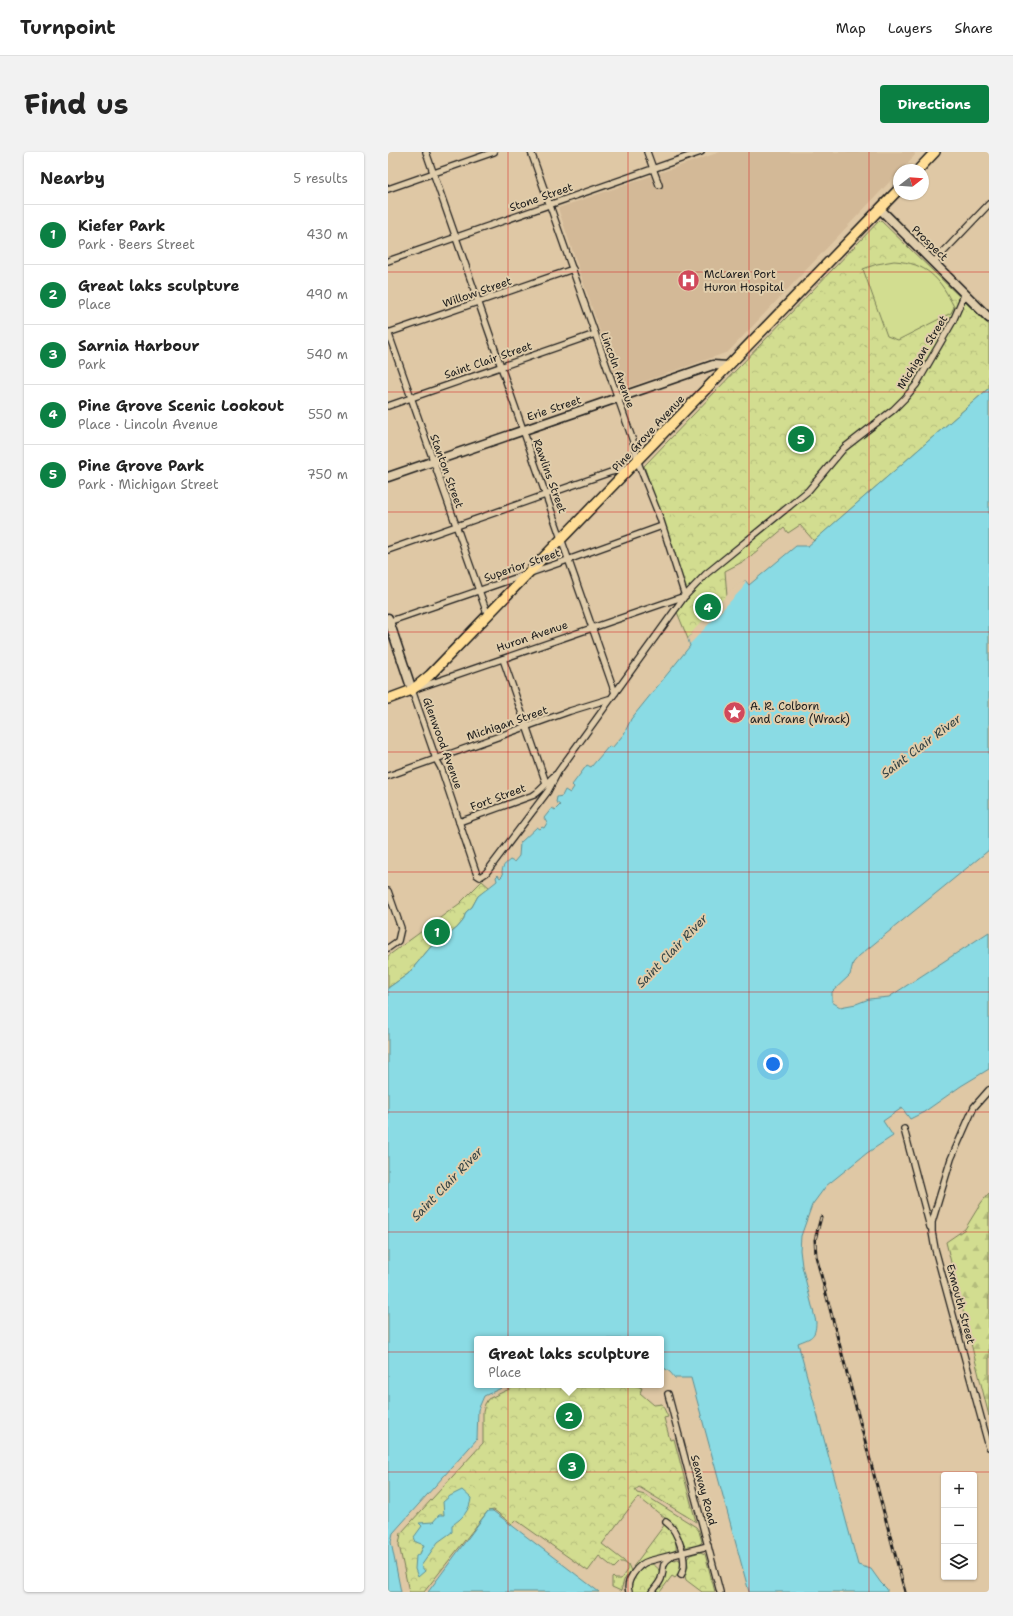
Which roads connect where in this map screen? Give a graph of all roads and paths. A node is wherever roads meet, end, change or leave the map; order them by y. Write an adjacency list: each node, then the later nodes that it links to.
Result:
1 (426, 152): 9 (street, Rawlins Street)
2 (494, 152): 9 (street)
3 (531, 152): 14 (street, Lincoln Avenue)
4 (647, 152): 8 (street)
5 (701, 152): 8 (street, Stone Street)
6 (935, 152): 7 (main road)
7 (924, 164)
8 (653, 169): 10 (street); 14 (street, Stone Street)
9 (434, 173): 11 (street); 16 (street, Rawlins Street)
10 (659, 185)
11 (388, 188)
12 (893, 195): 15 (main road, Pine Grove Avenue)
13 (989, 204): 18 (street)
14 (550, 205): 16 (street, Stone Street); 19 (street, Lincoln Avenue)
15 (880, 209): 18 (street, Prospect); 26 (main road, Pine Grove Avenue)
16 (456, 238): 17 (street, Stone Street); 21 (street, Rawlins Street)
17 (388, 261)
18 (934, 262): 20 (street, Prospect)
19 (573, 269): 21 (street, Willow Street); 24 (street, Lincoln Avenue)
20 (965, 293): 22 (street, Prospect); 42 (street, Michigan Street)
21 (478, 302): 23 (street, Willow Street); 25 (street, Rawlins Street)
22 (989, 318)
23 (388, 333): 27 (street, Stanton Street)
24 (595, 334): 25 (street, Saint Clair Street); 28 (street, Lincoln Avenue)
25 (500, 366): 27 (street, Saint Clair Street); 30 (street, Rawlins Street)
26 (728, 366): 28 (street, Erie Street); 32 (main road, Pine Grove Avenue)
27 (411, 398): 29 (street, Saint Clair Street); 31 (street, Stanton Street)
28 (618, 398): 30 (street, Erie Street); 32 (street, Lincoln Avenue)
29 (388, 406)
30 (523, 431): 31 (street, Erie Street); 34 (street, Rawlins Street)
31 (433, 462): 33 (street, Erie Street); 35 (street, Stanton Street)
32 (634, 464): 34 (street); 36 (street, Lincoln Avenue); 37 (main road, Pine Grove Avenue)
33 (388, 477)
34 (546, 494): 35 (street); 37 (street, Rawlins Street)
35 (456, 526): 38 (street); 41 (street, Stanton Street)
36 (662, 526): 39 (street, Superior Street); 42 (street, Lincoln Avenue)
37 (562, 539): 39 (street, Rawlins Street); 40 (main road, Pine Grove Avenue)
38 (388, 550)
39 (569, 560): 40 (street, Superior Street); 45 (street, Rawlins Street)
40 (528, 574): 41 (street, Superior Street); 43 (main road, Pine Grove Avenue)
41 (479, 591): 43 (street, Stanton Street); 44 (street, Superior Street)
42 (685, 596): 45 (street, Huron Avenue); 48 (street, Michigan Street)
43 (488, 616): 47 (main road, Pine Grove Avenue)
44 (388, 621): 47 (street, Glenwood Avenue)
45 (593, 628): 46 (street, Huron Avenue); 48 (street, Rawlins Street)
46 (503, 659): 47 (street, Huron Avenue); 51 (street)
47 (412, 690): 49 (main road, Huron Avenue); 52 (street, Glenwood Avenue)
48 (615, 693): 50 (street, Michigan Street)
49 (388, 699)
50 (610, 699): 51 (street, Michigan Street); 53 (street, Michigan Street)
51 (527, 727): 52 (street, Michigan Street); 55 (street)
52 (436, 759): 54 (street, Michigan Street); 56 (street, Glenwood Avenue)
53 (558, 772): 55 (street, Fort Street); 56 (street, Glenwood Avenue)
54 (388, 776)
55 (546, 783): 56 (street, Fort Street)
56 (459, 822)
57 (388, 891): 58 (street)
58 (388, 948)
59 (989, 1090): 61 (street, Exmouth Street)
60 (904, 1129): 61 (street, Exmouth Street)
61 (933, 1237): 63 (street, Exmouth Street)
62 (668, 1394): 65 (street, Seaway Road)
63 (989, 1447)
64 (666, 1522): 66 (street)
65 (708, 1546): 66 (street); 73 (street, Seaway Road)
66 (682, 1553): 67 (street); 69 (street)
67 (675, 1555): 68 (street); 70 (street)
68 (645, 1562): 70 (street); 71 (street)
69 (681, 1575)
70 (662, 1577): 72 (street)
71 (629, 1592)
72 (652, 1592)
73 (720, 1592)

